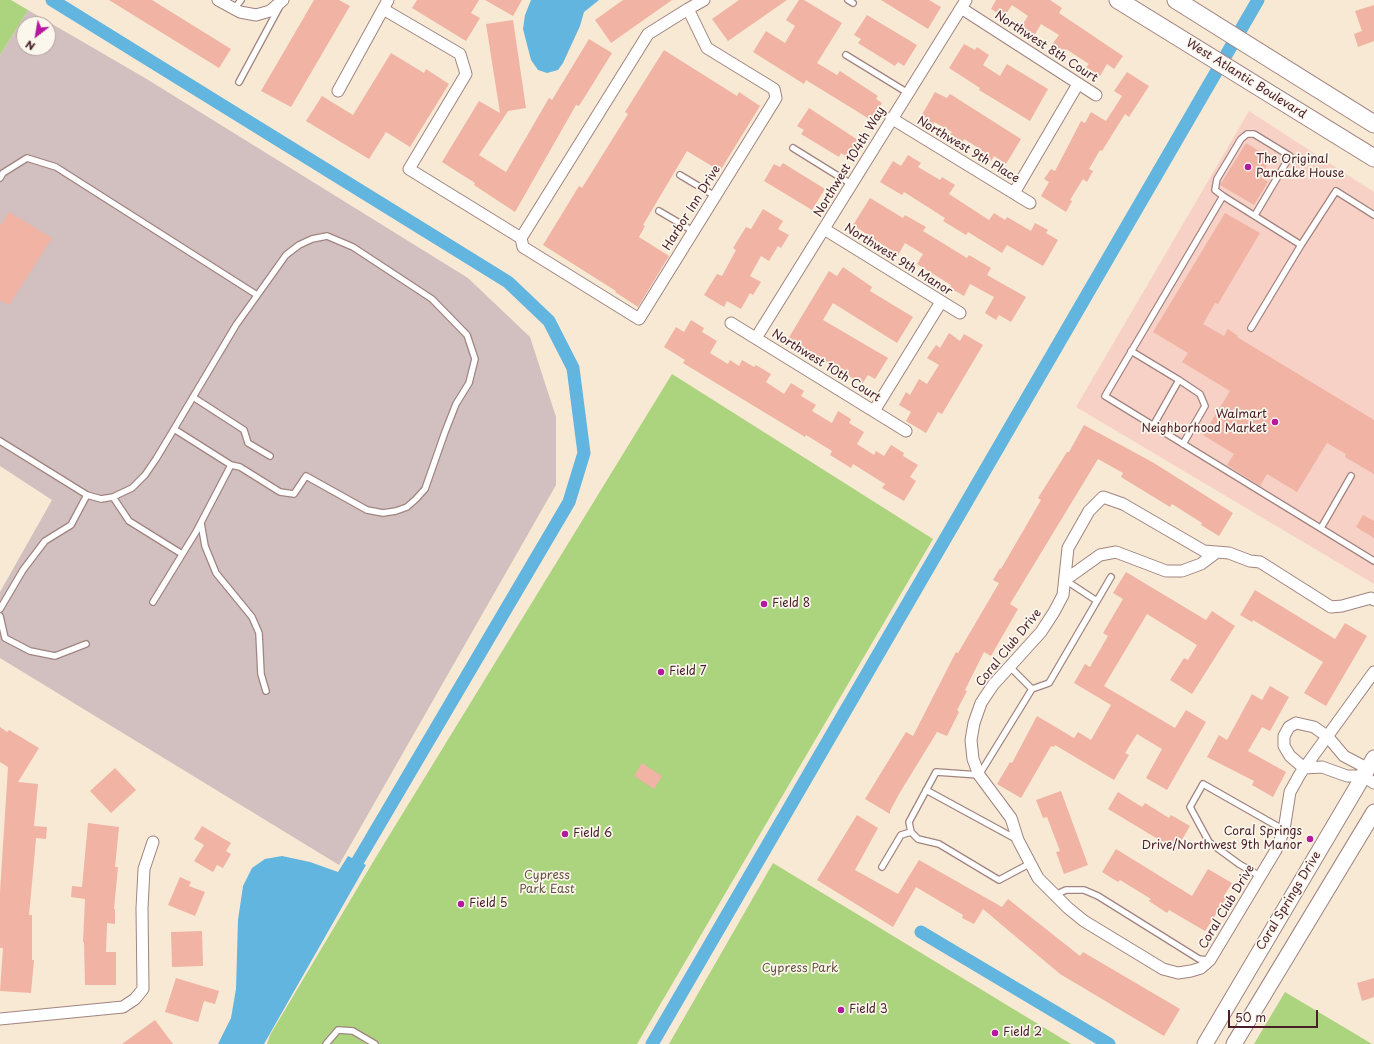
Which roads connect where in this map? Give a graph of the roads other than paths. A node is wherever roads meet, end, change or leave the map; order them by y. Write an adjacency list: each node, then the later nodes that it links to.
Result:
1 (218, 0): 8 (street)
2 (283, 0): 8 (street); 11 (lane)
3 (704, 0): 9 (street)
4 (1118, 0): 19 (main road, West Atlantic Boulevard)
5 (1176, 0): 17 (main road)
6 (386, 4): 13 (street); 32 (street, Harbor Inn Drive)
7 (963, 4): 12 (street, Northwest 8th Court); 14 (street, Northwest 104th Way)
8 (237, 5)
9 (688, 9): 24 (street, Harbor Inn Drive); 32 (street)
10 (846, 54): 14 (lane)
11 (239, 82)
12 (1078, 84): 15 (street, Northwest 8th Court); 23 (street)
13 (338, 91)
14 (908, 93): 16 (street, Northwest 104th Way)
15 (1096, 95)
16 (891, 118): 22 (street, Northwest 104th Way); 23 (street, Northwest 9th Place)
17 (1374, 124)
18 (793, 148): 22 (lane)
19 (1374, 158)
20 (680, 175): 24 (lane)
21 (0, 178): 34 (lane)
22 (851, 184): 30 (street, Northwest 104th Way)
23 (1014, 193): 26 (street, Northwest 9th Place)
24 (715, 196): 31 (street, Harbor Inn Drive)
25 (1223, 196): 28 (lane); 28 (lane); 40 (lane)
26 (1030, 203)
27 (658, 211): 31 (lane)
28 (1255, 215): 33 (lane)
29 (1374, 215): 33 (lane)
30 (824, 229): 35 (street, Northwest 9th Manor); 39 (street, Northwest 104th Way)
31 (693, 231): 32 (street, Harbor Inn Drive)
32 (521, 238)
33 (1301, 245): 38 (lane)
34 (257, 295): 42 (lane); 50 (lane)
35 (941, 302): 36 (street, Northwest 9th Manor); 43 (street)
36 (960, 313)
37 (731, 323): 39 (street, Northwest 10th Court)
38 (1251, 328)
39 (756, 338): 43 (street, Northwest 10th Court)
40 (1131, 351): 41 (lane); 44 (lane)
41 (1179, 380): 44 (lane); 48 (lane)
42 (193, 397): 45 (lane); 49 (lane)
43 (874, 411): 46 (street, Northwest 10th Court)
44 (1153, 426): 48 (lane)
45 (174, 429): 50 (lane); 53 (lane)
46 (906, 431)
47 (0, 441): 52 (lane)
48 (1183, 444): 55 (lane)
49 (270, 456)
50 (231, 465): 54 (lane)
51 (1351, 476): 55 (lane)
52 (87, 495): 53 (lane); 64 (lane)
53 (113, 497): 57 (lane)
54 (200, 523): 57 (lane); 70 (lane)
55 (1321, 528): 58 (lane)
56 (1217, 552): 60 (street); 60 (street, Coral Club Drive); 61 (street, Coral Club Drive)
57 (182, 554): 63 (lane)
58 (1374, 561)
59 (1111, 577): 62 (lane)
60 (1065, 580): 62 (lane); 67 (street, Coral Club Drive)
61 (1374, 600)
62 (1097, 601): 69 (lane)
63 (153, 602)
64 (0, 609)
65 (0, 616): 66 (lane)
66 (86, 644)
67 (1010, 667): 69 (lane); 74 (street, Coral Club Drive)
68 (1374, 672): 71 (street, Coral Club Drive)
69 (1032, 689): 74 (lane)
70 (266, 691)
71 (1328, 737): 73 (street, Coral Club Drive); 73 (street); 75 (street)
72 (1374, 758): 75 (main road, Coral Springs Drive)
73 (1304, 768): 75 (street); 78 (street, Coral Club Drive)
74 (979, 775): 76 (lane); 80 (street, Coral Club Drive)
75 (1369, 779): 90 (main road, Coral Springs Drive)
76 (926, 790): 79 (lane); 80 (lane)
77 (1374, 812): 91 (main road)
78 (1284, 830): 84 (street, Coral Club Drive); 84 (lane)
79 (911, 832): 82 (lane); 83 (lane)
80 (1018, 840): 82 (street, Coral Club Drive)
81 (153, 842): 87 (street)
82 (1029, 864): 85 (street, Coral Club Drive)
83 (882, 867)
84 (1261, 876): 86 (street, Coral Club Drive)
85 (1054, 895): 86 (lane); 86 (street, Coral Club Drive)
86 (1210, 960)
87 (0, 1019)
88 (326, 1044): 89 (lane)
89 (375, 1044)
90 (1205, 1044)
91 (1234, 1044)

